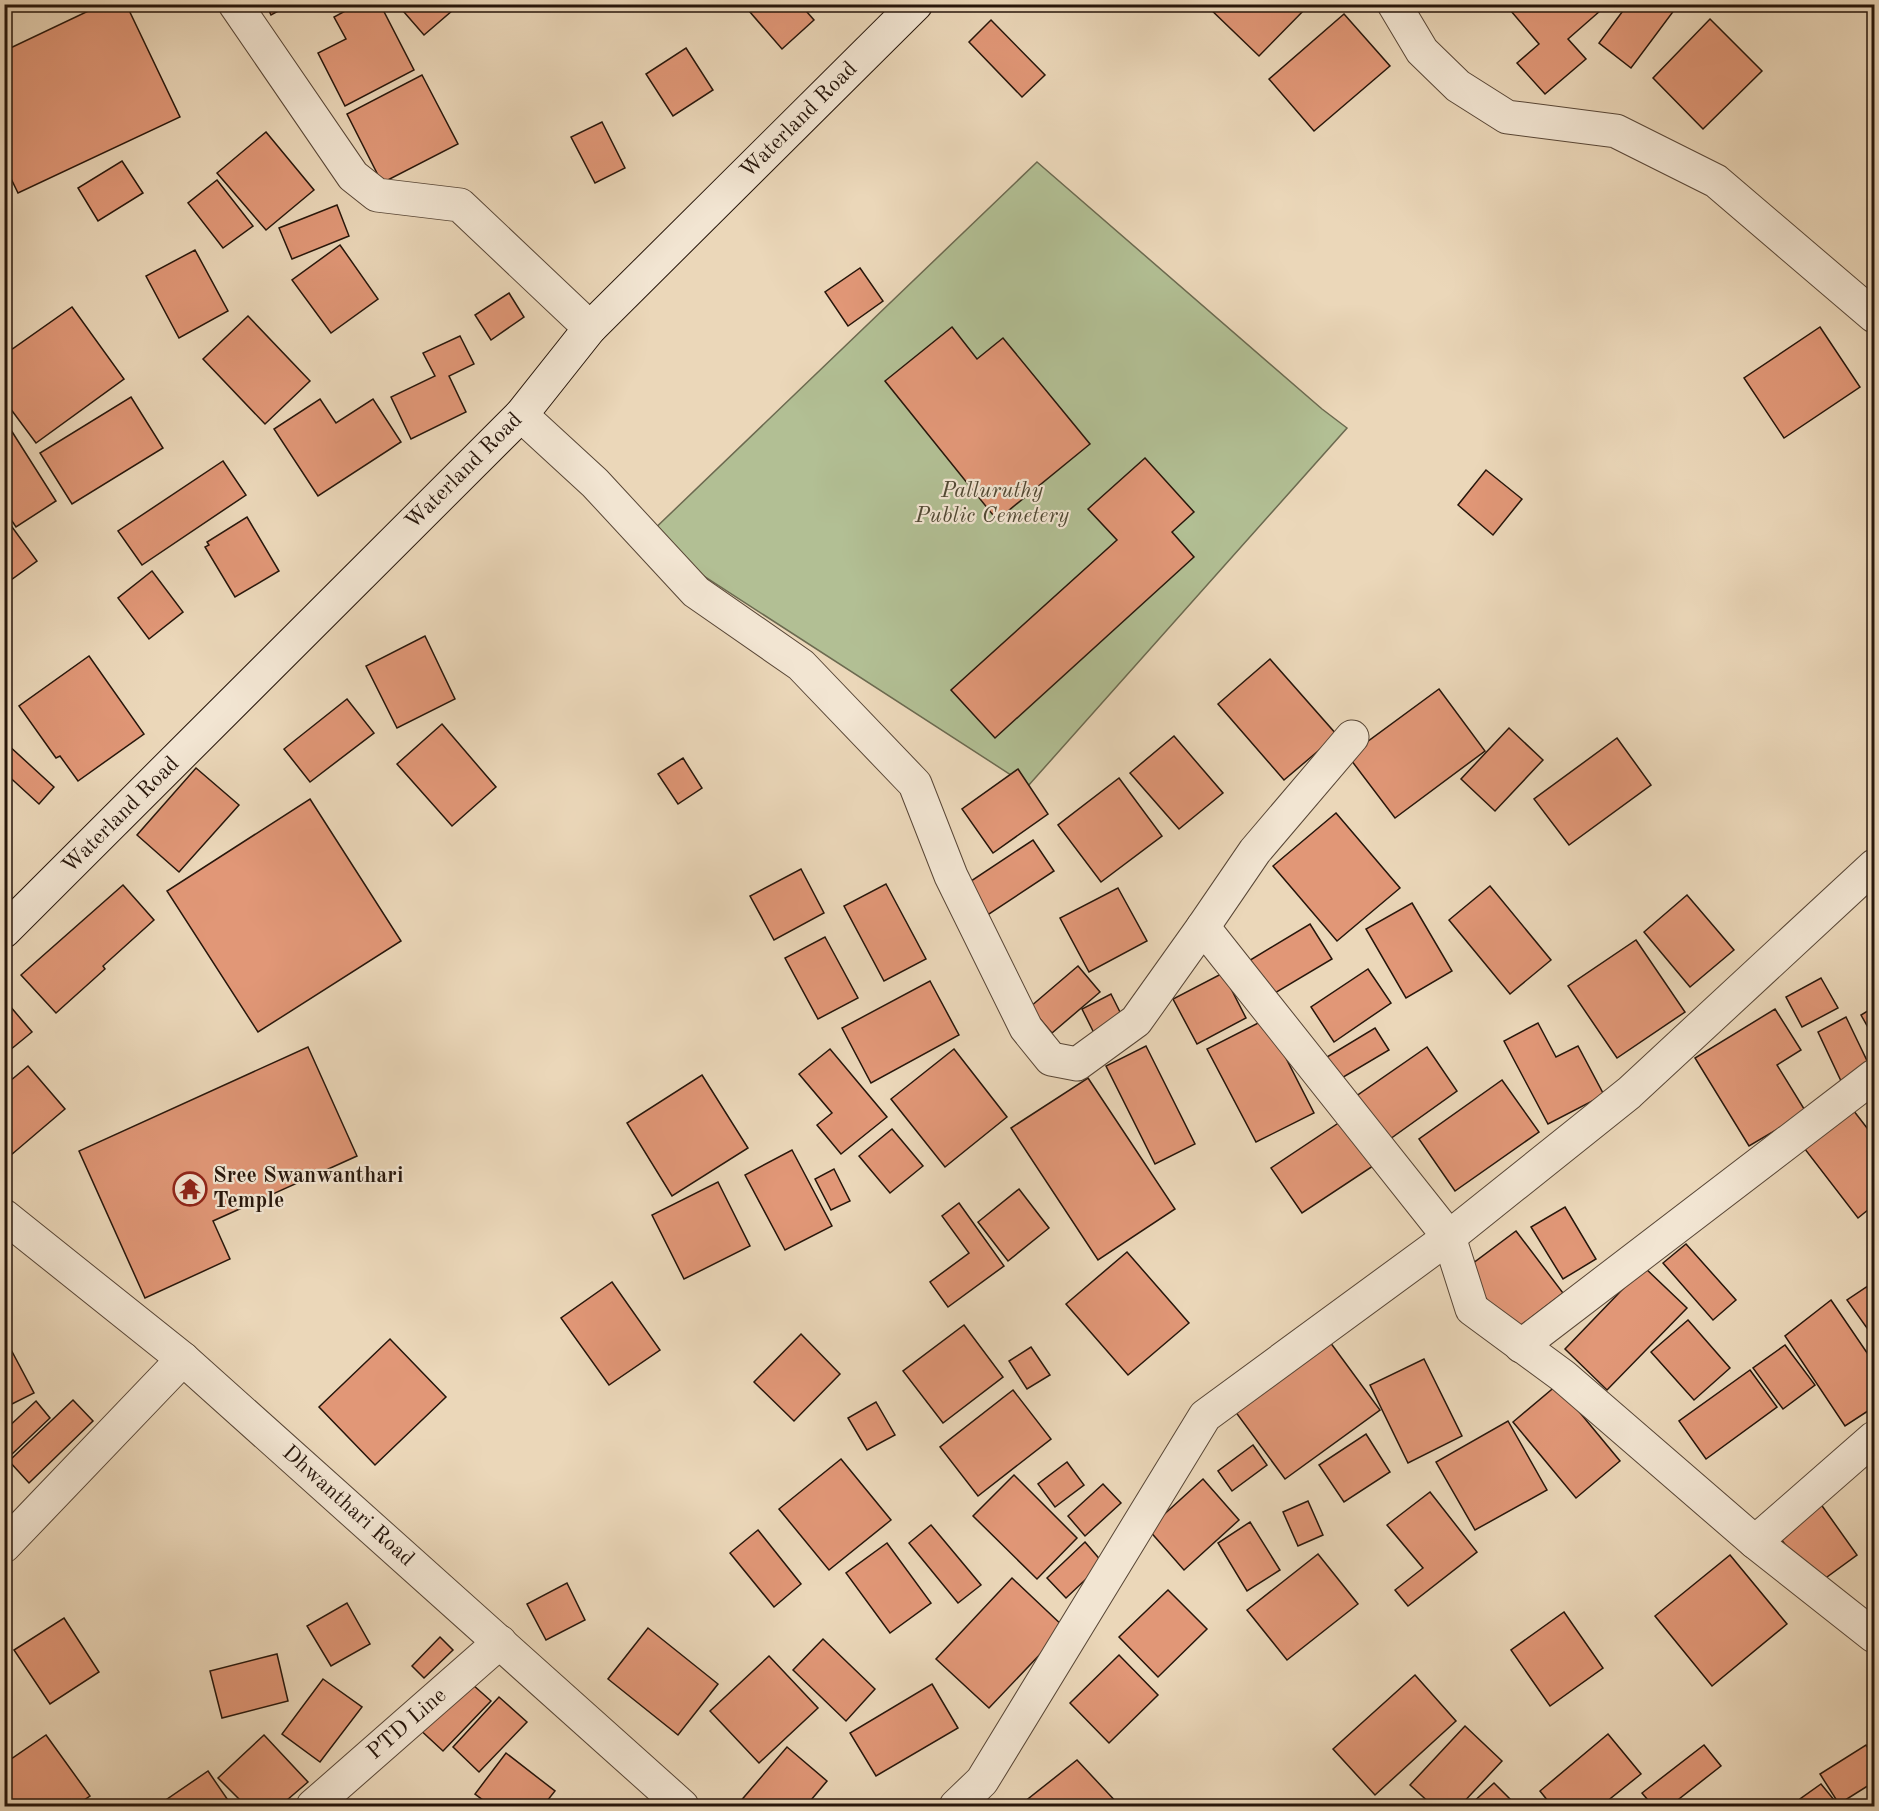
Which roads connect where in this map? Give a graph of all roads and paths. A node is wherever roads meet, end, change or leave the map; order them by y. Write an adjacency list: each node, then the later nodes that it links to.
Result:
1 (235, 4): 5 (street)
2 (916, 4): 5 (street, Waterland Road)
3 (1394, 4): 4 (street)
4 (1875, 316)
5 (590, 328): 6 (street, Waterland Road)
6 (521, 415): 9 (street); 10 (street, Waterland Road)
7 (1352, 737): 9 (street)
8 (1875, 866): 13 (street)
9 (1203, 927): 13 (street)
10 (4, 931)
11 (1875, 1076): 14 (street)
12 (4, 1216): 15 (street, Dhwanthari Road)
13 (1449, 1237): 14 (street); 23 (street)
14 (1521, 1346): 17 (street)
15 (183, 1359): 18 (street); 20 (street, Dhwanthari Road)
16 (1875, 1438): 17 (street)
17 (1755, 1542): 19 (street)
18 (4, 1546)
19 (1875, 1636)
20 (501, 1642): 21 (street, PTD Line); 22 (street, Dhwanthari Road)
21 (313, 1806)
22 (682, 1806)
23 (956, 1806)

